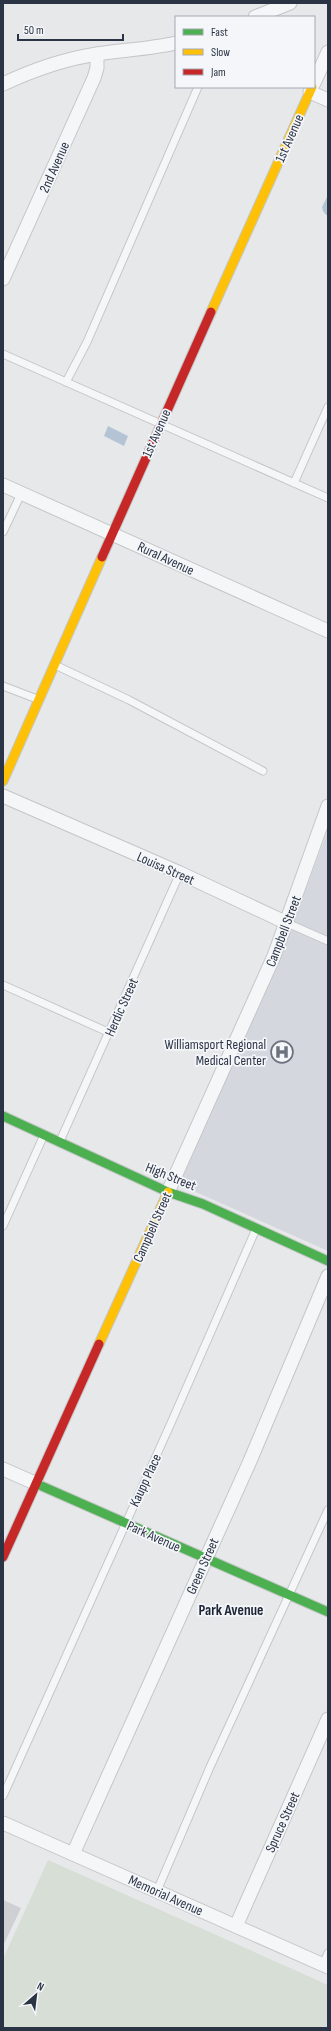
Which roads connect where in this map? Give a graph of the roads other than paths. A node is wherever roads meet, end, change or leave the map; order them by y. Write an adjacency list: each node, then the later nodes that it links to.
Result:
1 (290, 3): 2 (street)
2 (258, 16)
3 (175, 43): 5 (street)
4 (328, 52): 6 (street, 1st Avenue)
5 (97, 54): 7 (street); 12 (street, 2nd Avenue)
6 (315, 80)
7 (3, 84)
8 (198, 88): 14 (lane)
9 (312, 88): 16 (street, 1st Avenue)
10 (313, 88): 11 (street)
11 (328, 100)
12 (3, 279)
13 (3, 354): 14 (lane)
14 (66, 382): 16 (lane)
15 (328, 407): 17 (lane)
16 (161, 424): 17 (lane); 22 (street, 1st Avenue)
17 (294, 483): 20 (lane)
18 (3, 486): 19 (street, Rural Avenue)
19 (21, 494): 21 (lane); 22 (street, Rural Avenue)
20 (328, 498)
21 (3, 532)
22 (113, 534): 23 (street, Rural Avenue); 24 (street, 1st Avenue)
23 (328, 631)
24 (54, 665): 26 (street, 1st Avenue); 27 (lane)
25 (3, 686): 26 (lane)
26 (38, 699): 28 (street, 1st Avenue)
27 (263, 771)
28 (3, 781)
29 (3, 796): 31 (street, Louisa Street)
30 (328, 806): 32 (street, Campbell Street)
31 (180, 873): 32 (street, Louisa Street); 35 (lane, Herdic Street)
32 (287, 923): 33 (lane, Louisa Street); 39 (street, Campbell Street)
33 (328, 941)
34 (3, 985): 35 (lane)
35 (110, 1033): 38 (lane, Herdic Street)
36 (3, 1116): 37 (street, High Street)
37 (44, 1134): 38 (street, High Street); 40 (lane)
38 (60, 1141): 39 (street, High Street)
39 (168, 1192): 42 (street, High Street); 46 (street, Campbell Street)
40 (5, 1218): 41 (lane)
41 (3, 1226)
42 (256, 1228): 43 (street, High Street); 48 (lane, Kaupp Place)
43 (328, 1261)
44 (328, 1276): 50 (street, Green Street)
45 (3, 1468): 46 (street, Park Avenue)
46 (37, 1484): 48 (street, Park Avenue); 49 (street, Campbell Street)
47 (328, 1510): 51 (lane)
48 (125, 1523): 50 (street, Park Avenue); 54 (lane, Kaupp Place)
49 (3, 1557)
50 (205, 1558): 51 (street, Park Avenue); 56 (street, Green Street)
51 (290, 1595): 52 (street, Park Avenue); 57 (lane)
52 (328, 1612)
53 (328, 1719): 58 (street, Spruce Street)
54 (3, 1796)
55 (3, 1823): 56 (street, Memorial Avenue)
56 (73, 1854): 57 (street, Memorial Avenue)
57 (157, 1891): 58 (street, Memorial Avenue)
58 (236, 1926): 59 (street, Memorial Avenue)
59 (326, 1961)

